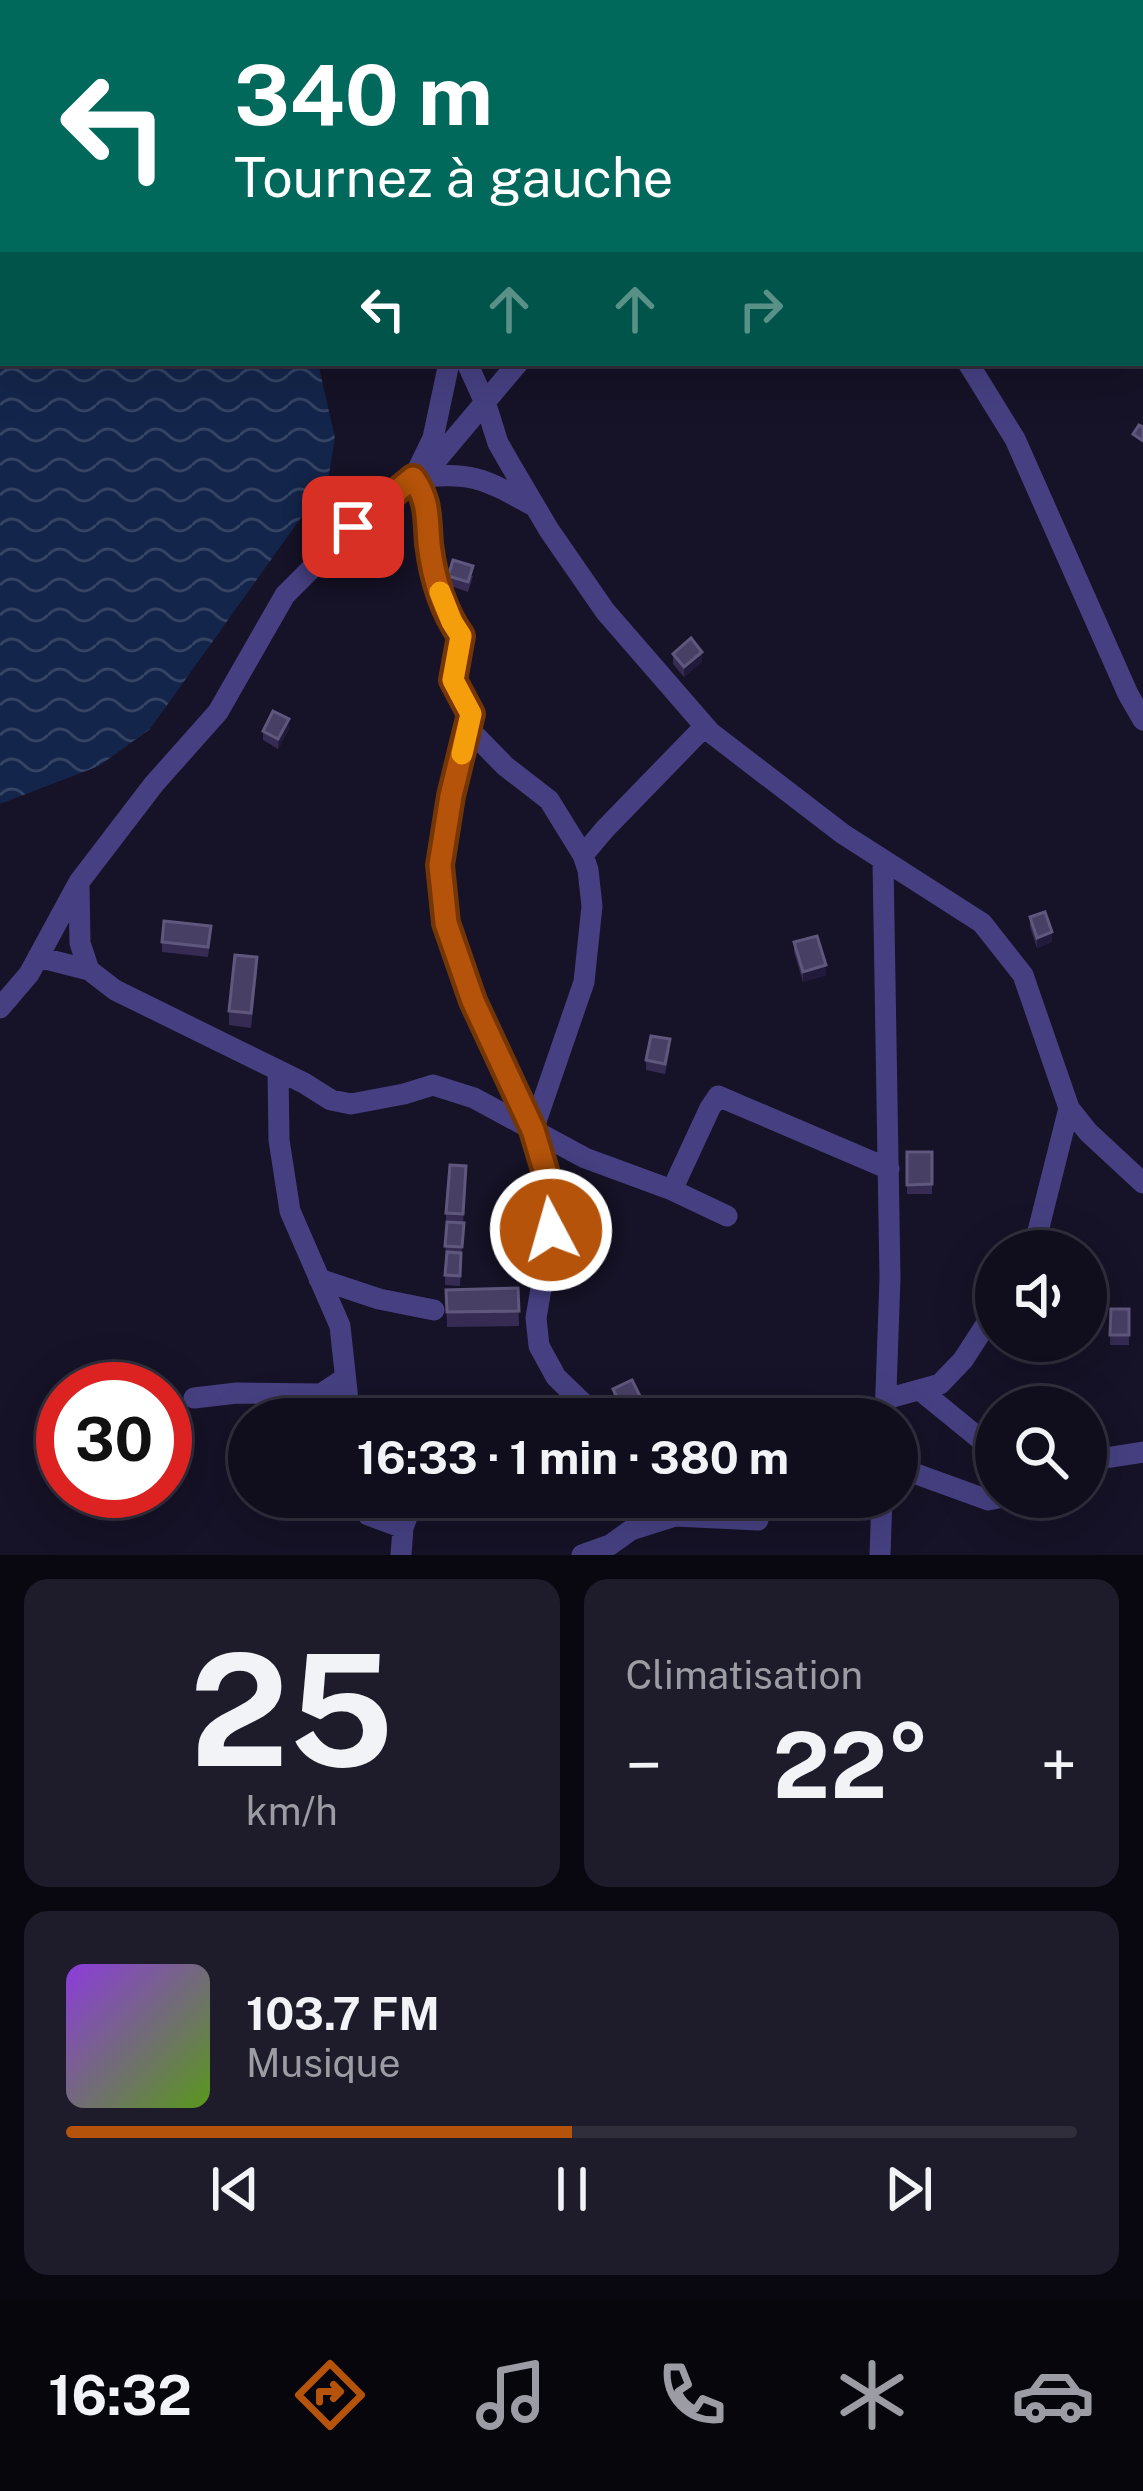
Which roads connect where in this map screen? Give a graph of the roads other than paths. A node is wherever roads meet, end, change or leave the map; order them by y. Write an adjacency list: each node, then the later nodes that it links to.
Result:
1 (448, 366): 6 (street)
2 (468, 366): 5 (street)
3 (516, 366): 5 (street)
4 (970, 366): 8 (street)
5 (485, 405): 6 (street); 7 (street)
6 (413, 478): 7 (street); 10 (street); 13 (street)
7 (536, 506): 9 (street)
8 (1143, 721)
9 (705, 726): 11 (street); 12 (street)
10 (469, 729): 11 (street); 19 (street)
11 (583, 855): 19 (street)
12 (883, 862): 18 (street); 20 (street)
13 (79, 882): 14 (street); 15 (street)
14 (38, 957): 15 (street); 16 (street)
15 (89, 970): 17 (street)
16 (0, 1008)
17 (278, 1070): 19 (street); 25 (street)
18 (1069, 1108): 21 (street); 24 (street)
19 (533, 1130): 22 (street); 32 (street)
20 (889, 1169): 22 (street); 33 (street)
21 (1143, 1183)
22 (672, 1190): 23 (street)
23 (727, 1216)
24 (1038, 1230)
25 (319, 1279): 26 (street); 28 (street)
26 (434, 1310)
27 (975, 1341): 29 (street)
28 (345, 1378): 30 (street); 31 (street)
29 (920, 1390): 34 (street); 35 (street)
30 (194, 1398)
31 (347, 1398)
32 (578, 1398)
33 (886, 1398)
34 (906, 1398)
35 (975, 1435)
36 (1143, 1452): 37 (street)
37 (1107, 1458)
38 (918, 1475): 39 (street)
39 (975, 1495)
40 (376, 1518): 44 (street)
41 (407, 1518): 44 (street)
42 (881, 1518): 47 (street)
43 (758, 1520): 46 (street)
44 (403, 1528): 45 (street)
45 (400, 1554)
46 (582, 1555)
47 (880, 1555)

